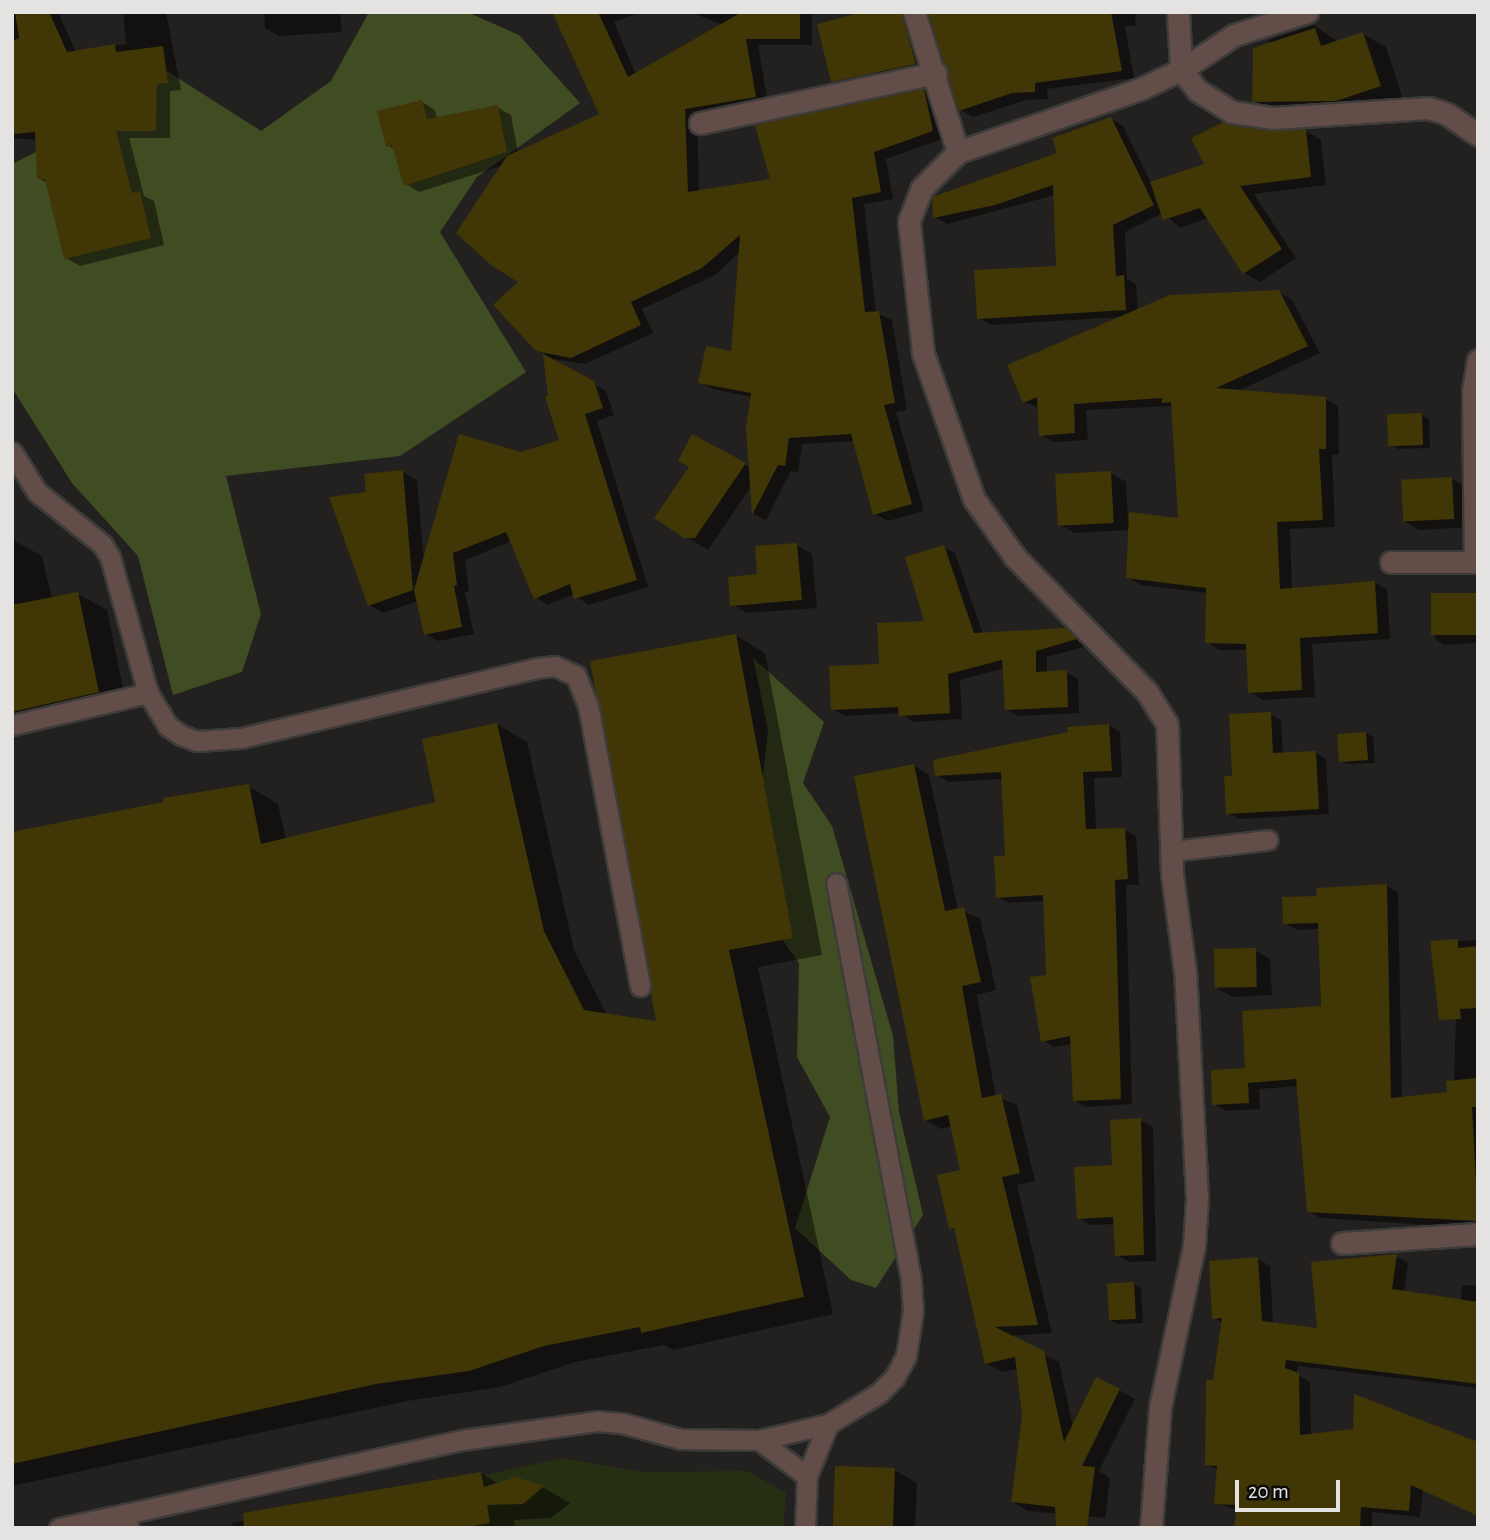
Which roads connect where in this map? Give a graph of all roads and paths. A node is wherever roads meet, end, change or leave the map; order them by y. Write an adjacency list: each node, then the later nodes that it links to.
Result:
1 (914, 12): 5 (street)
2 (1178, 12): 4 (street)
3 (1307, 12): 4 (street)
4 (1181, 70): 7 (street); 8 (street)
5 (936, 74): 6 (street); 8 (street)
6 (700, 123)
7 (1478, 135)
8 (958, 152): 17 (street)
9 (1478, 360): 10 (street)
10 (1476, 391): 12 (street)
11 (12, 452): 14 (lane)
12 (1476, 561): 13 (street)
13 (1391, 562)
14 (148, 693): 15 (lane); 19 (lane)
15 (12, 725)
16 (1267, 840): 17 (lane)
17 (1172, 850): 28 (street)
18 (836, 883): 22 (lane)
19 (640, 986)
20 (1478, 1234): 21 (street)
21 (1342, 1242)
22 (828, 1424): 23 (lane); 24 (lane)
23 (759, 1440): 24 (lane); 25 (lane)
24 (807, 1476): 27 (lane)
25 (127, 1521): 26 (lane)
26 (59, 1528)
27 (805, 1528)
28 (1151, 1528)

